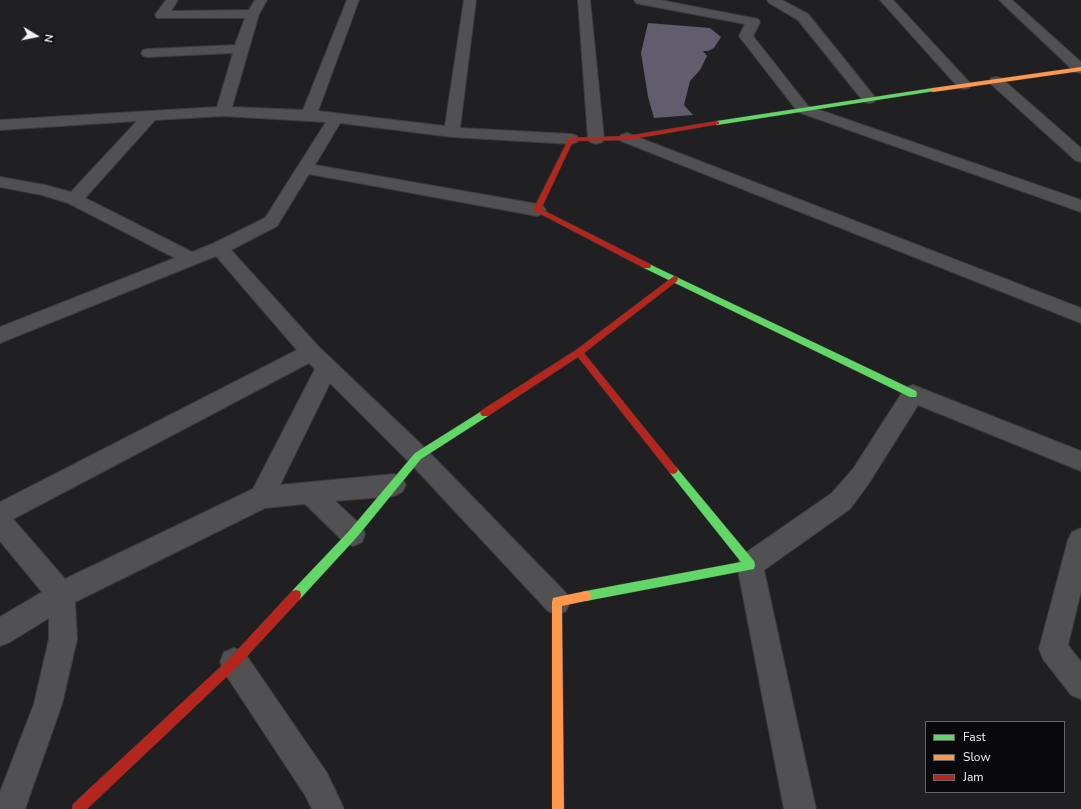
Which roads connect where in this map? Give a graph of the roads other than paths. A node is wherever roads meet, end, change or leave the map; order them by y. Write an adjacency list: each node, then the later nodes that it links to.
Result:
1 (172, 0): 11 (street)
2 (261, 0): 11 (street)
3 (353, 0): 20 (street)
4 (470, 0): 24 (street)
5 (584, 0): 27 (street)
6 (640, 0): 9 (street)
7 (886, 0): 16 (street)
8 (1005, 0): 14 (street)
9 (679, 3): 10 (street)
10 (764, 8): 17 (street); 18 (street)
11 (253, 14): 12 (street)
12 (241, 50): 13 (street); 19 (street)
13 (148, 53)
14 (1081, 69): 15 (street)
15 (996, 81): 16 (street); 28 (street)
16 (964, 85): 17 (street)
17 (869, 99): 18 (street)
18 (804, 109): 25 (street); 32 (street)
19 (223, 111): 20 (street); 21 (street)
20 (309, 114): 22 (street)
21 (150, 116): 23 (street); 31 (street)
22 (336, 118): 24 (street); 29 (street)
23 (0, 125)
24 (452, 132): 26 (street)
25 (627, 138): 27 (street); 37 (street)
26 (571, 139): 27 (street); 33 (street)
27 (596, 139)
28 (1081, 157)
29 (306, 168): 33 (street); 34 (street)
30 (0, 182): 31 (street)
31 (74, 199): 35 (street)
32 (1081, 206)
33 (537, 210): 36 (street)
34 (219, 248): 35 (street); 39 (street)
35 (191, 259): 38 (street)
36 (674, 279): 40 (street); 42 (street)
37 (1081, 316)
38 (0, 335)
39 (311, 352): 41 (street); 48 (street)
40 (579, 352): 43 (street); 52 (street)
41 (327, 368): 43 (street); 47 (street)
42 (913, 394): 44 (street); 52 (street)
43 (418, 456): 45 (street); 54 (street)
44 (1081, 462)
45 (394, 485): 46 (street); 50 (street)
46 (310, 493): 47 (street); 50 (street)
47 (262, 497): 53 (street)
48 (0, 514)
49 (0, 522): 53 (street)
50 (353, 534): 56 (street)
51 (1081, 540): 57 (street)
52 (750, 564): 54 (street); 62 (street)
53 (61, 595): 55 (street); 58 (street)
54 (558, 602): 61 (street)
55 (0, 632)
56 (234, 662): 59 (street); 60 (street)
57 (1081, 685)
58 (9, 809)
59 (78, 809)
60 (328, 809)
61 (558, 809)
62 (800, 809)

